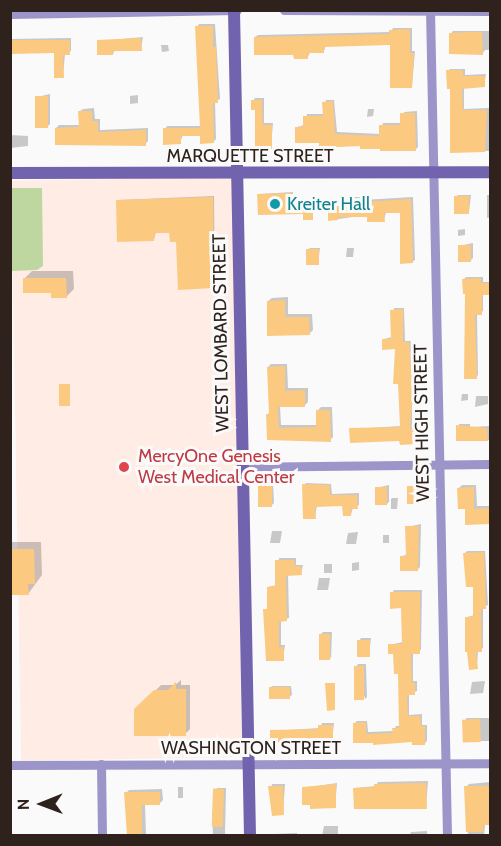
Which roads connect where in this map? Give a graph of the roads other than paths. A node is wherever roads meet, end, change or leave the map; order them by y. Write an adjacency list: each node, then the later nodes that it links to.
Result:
1 (284, 10): 3 (street)
2 (235, 11): 5 (street); 10 (street, WEST LOMBARD STREET)
3 (430, 11): 4 (street); 7 (street, WEST HIGH STREET)
4 (490, 11)
5 (78, 12): 6 (street)
6 (10, 14)
7 (434, 172): 8 (street, MARQUETTE STREET); 10 (street, MARQUETTE STREET); 11 (street, WEST HIGH STREET)
8 (490, 172)
9 (10, 173): 10 (street, MARQUETTE STREET)
10 (237, 174): 13 (street, WEST LOMBARD STREET)
11 (439, 464): 12 (street); 13 (street); 17 (street, WEST HIGH STREET)
12 (490, 464)
13 (242, 467): 16 (street, WEST LOMBARD STREET)
14 (490, 763): 17 (street, WASHINGTON STREET)
15 (101, 764): 16 (street, WASHINGTON STREET); 18 (street, WASHINGTON STREET); 19 (street)
16 (248, 764): 17 (street, WASHINGTON STREET); 20 (street, WEST LOMBARD STREET)
17 (445, 764): 21 (street, WEST HIGH STREET)
18 (10, 765)
19 (102, 836)
20 (250, 836)
21 (447, 836)

